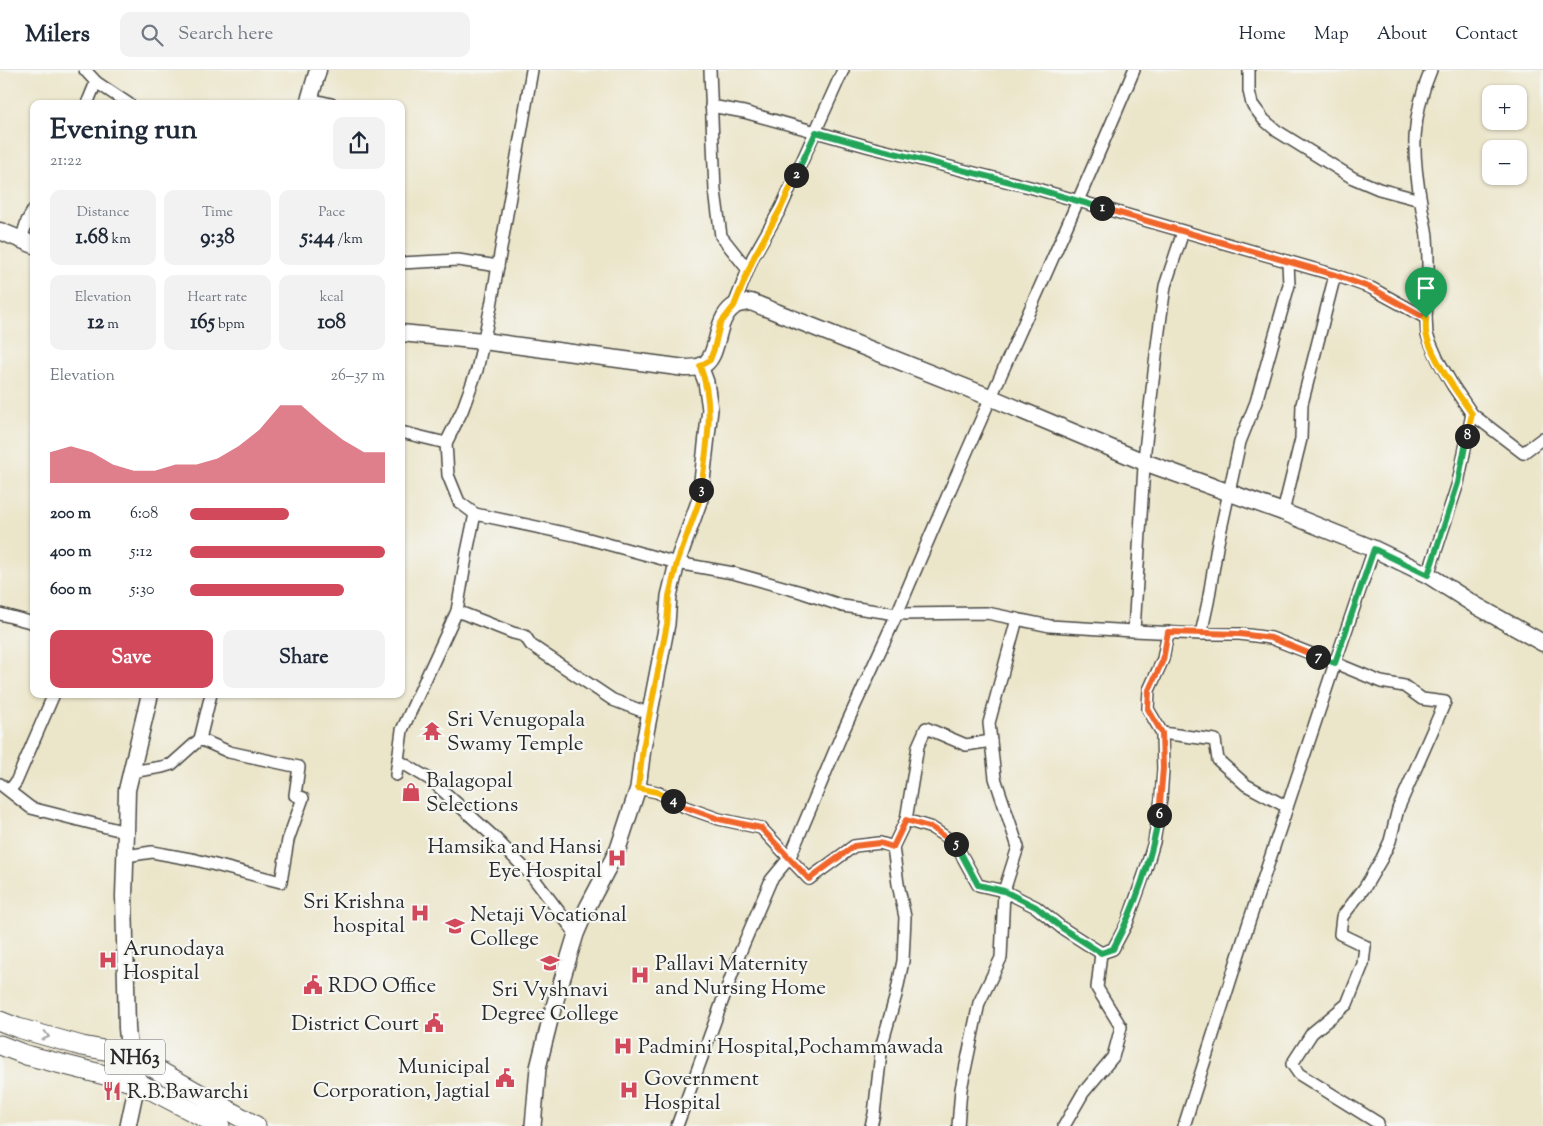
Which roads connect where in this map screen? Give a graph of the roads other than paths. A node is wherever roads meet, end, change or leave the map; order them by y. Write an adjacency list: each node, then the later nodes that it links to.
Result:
1 (85, 70): 9 (street)
2 (318, 70): 12 (main road)
3 (532, 70): 23 (street)
4 (710, 70): 13 (street)
5 (843, 70): 14 (street)
6 (1134, 70): 16 (street)
7 (1249, 70): 15 (street)
8 (1431, 70): 15 (street)
9 (96, 82): 10 (street); 11 (street)
10 (89, 100)
11 (123, 100)
12 (309, 100)
13 (711, 106): 14 (street); 24 (street)
14 (816, 132): 16 (street); 24 (street)
15 (1420, 200): 27 (street)
16 (1078, 202): 19 (street); 31 (street)
17 (30, 216): 20 (street)
18 (0, 231): 20 (main road)
19 (1183, 232): 21 (street); 36 (street)
20 (27, 242)
21 (1288, 262): 25 (street); 37 (street)
22 (405, 264): 23 (street)
23 (498, 266): 29 (street)
24 (748, 270): 26 (street)
25 (1335, 275): 27 (street); 38 (street)
26 (734, 306): 30 (main road); 31 (main road)
27 (1426, 318): 32 (street)
28 (405, 333): 29 (main road)
29 (483, 341): 30 (main road); 35 (street)
30 (700, 366): 41 (street)
31 (992, 398): 36 (main road); 45 (street)
32 (1472, 414): 34 (street); 42 (street)
33 (405, 433): 35 (street)
34 (1543, 438)
35 (446, 443): 39 (street)
36 (1144, 462): 37 (main road); 48 (street)
37 (1228, 492): 38 (main road); 50 (street)
38 (1283, 512): 40 (main road)
39 (475, 514): 41 (street); 43 (street)
40 (1374, 549): 42 (main road); 52 (street)
41 (677, 563): 45 (street); 56 (street)
42 (1428, 575): 51 (main road)
43 (457, 610): 56 (street); 60 (street)
44 (0, 614): 47 (street)
45 (897, 614): 46 (street); 70 (street)
46 (1017, 619): 48 (street); 59 (street)
47 (30, 622)
48 (1134, 630): 49 (street)
49 (1168, 632): 50 (street); 57 (street)
50 (1201, 634): 52 (street)
51 (1543, 643)
52 (1335, 663): 65 (street); 78 (street)
53 (52, 698): 63 (street)
54 (149, 698): 61 (main road)
55 (210, 698): 58 (street)
56 (650, 714): 64 (street)
57 (1162, 733): 65 (street); 73 (street)
58 (200, 739): 61 (street); 69 (street)
59 (991, 741): 66 (street); 71 (street)
60 (398, 761): 62 (street); 72 (street)
61 (132, 772): 67 (main road)
62 (396, 775)
63 (5, 787): 67 (street)
64 (638, 788): 70 (street); 72 (street)
65 (1286, 807): 87 (street)
66 (906, 820): 68 (street); 71 (street)
67 (126, 832): 69 (main road)
68 (893, 847): 70 (street); 84 (street)
69 (126, 856): 76 (main road)
70 (790, 857): 83 (street)
71 (1004, 891): 73 (street); 85 (street)
72 (576, 934): 82 (street)
73 (1101, 953): 86 (street)
74 (0, 1021): 76 (highway, NH63, one-way to 76)
75 (0, 1045): 77 (highway, NH63)
76 (135, 1057): 77 (main road); 81 (highway, NH63)
77 (140, 1084): 79 (street); 80 (highway, NH63)
78 (1378, 1123)
79 (128, 1126)
80 (220, 1126)
81 (256, 1126)
82 (533, 1126)
83 (677, 1126)
84 (871, 1126)
85 (958, 1126)
86 (1064, 1126)
87 (1184, 1126)

